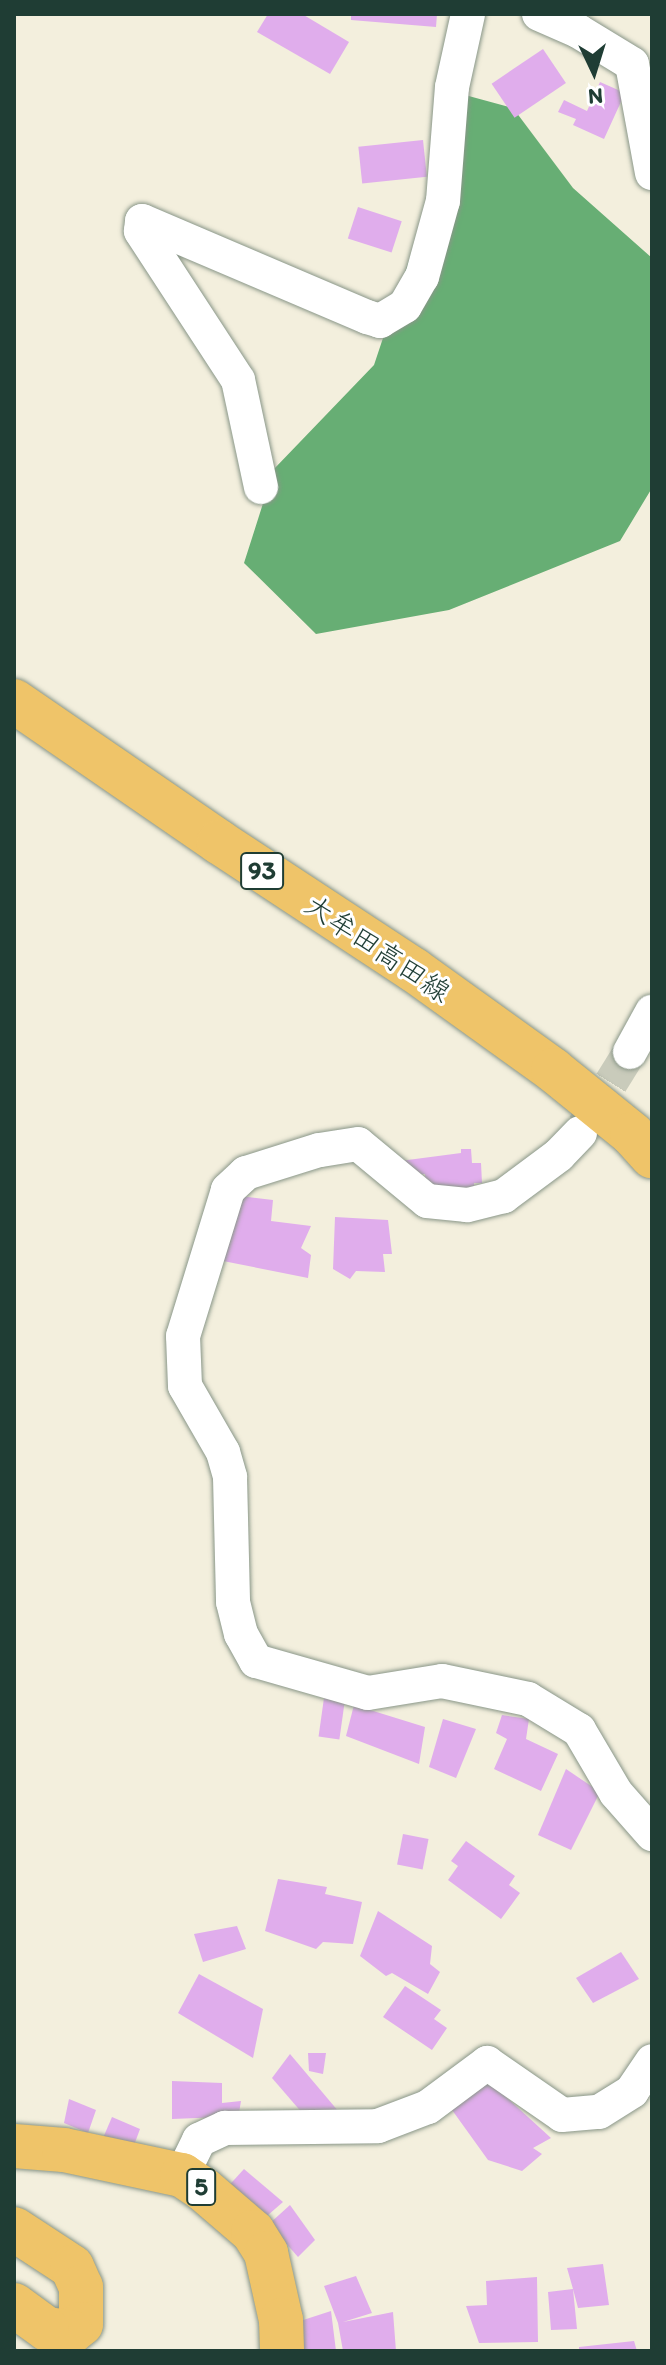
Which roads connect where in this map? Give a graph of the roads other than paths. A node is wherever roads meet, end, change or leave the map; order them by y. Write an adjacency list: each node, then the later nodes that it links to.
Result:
1 (468, 14): 4 (street)
2 (539, 14): 3 (street)
3 (652, 173)
4 (261, 487)
5 (14, 701): 9 (main road, 大牟田高田線 / 93)
6 (652, 1012): 7 (street)
7 (630, 1052)
8 (580, 1133): 10 (street)
9 (652, 1156)
10 (652, 1834)
11 (652, 2061): 13 (street)
12 (14, 2146): 13 (main road, 5)
13 (182, 2175): 17 (main road, 5)
14 (14, 2229): 16 (main road)
15 (14, 2305): 16 (main road)
16 (59, 2341)
17 (282, 2351)

